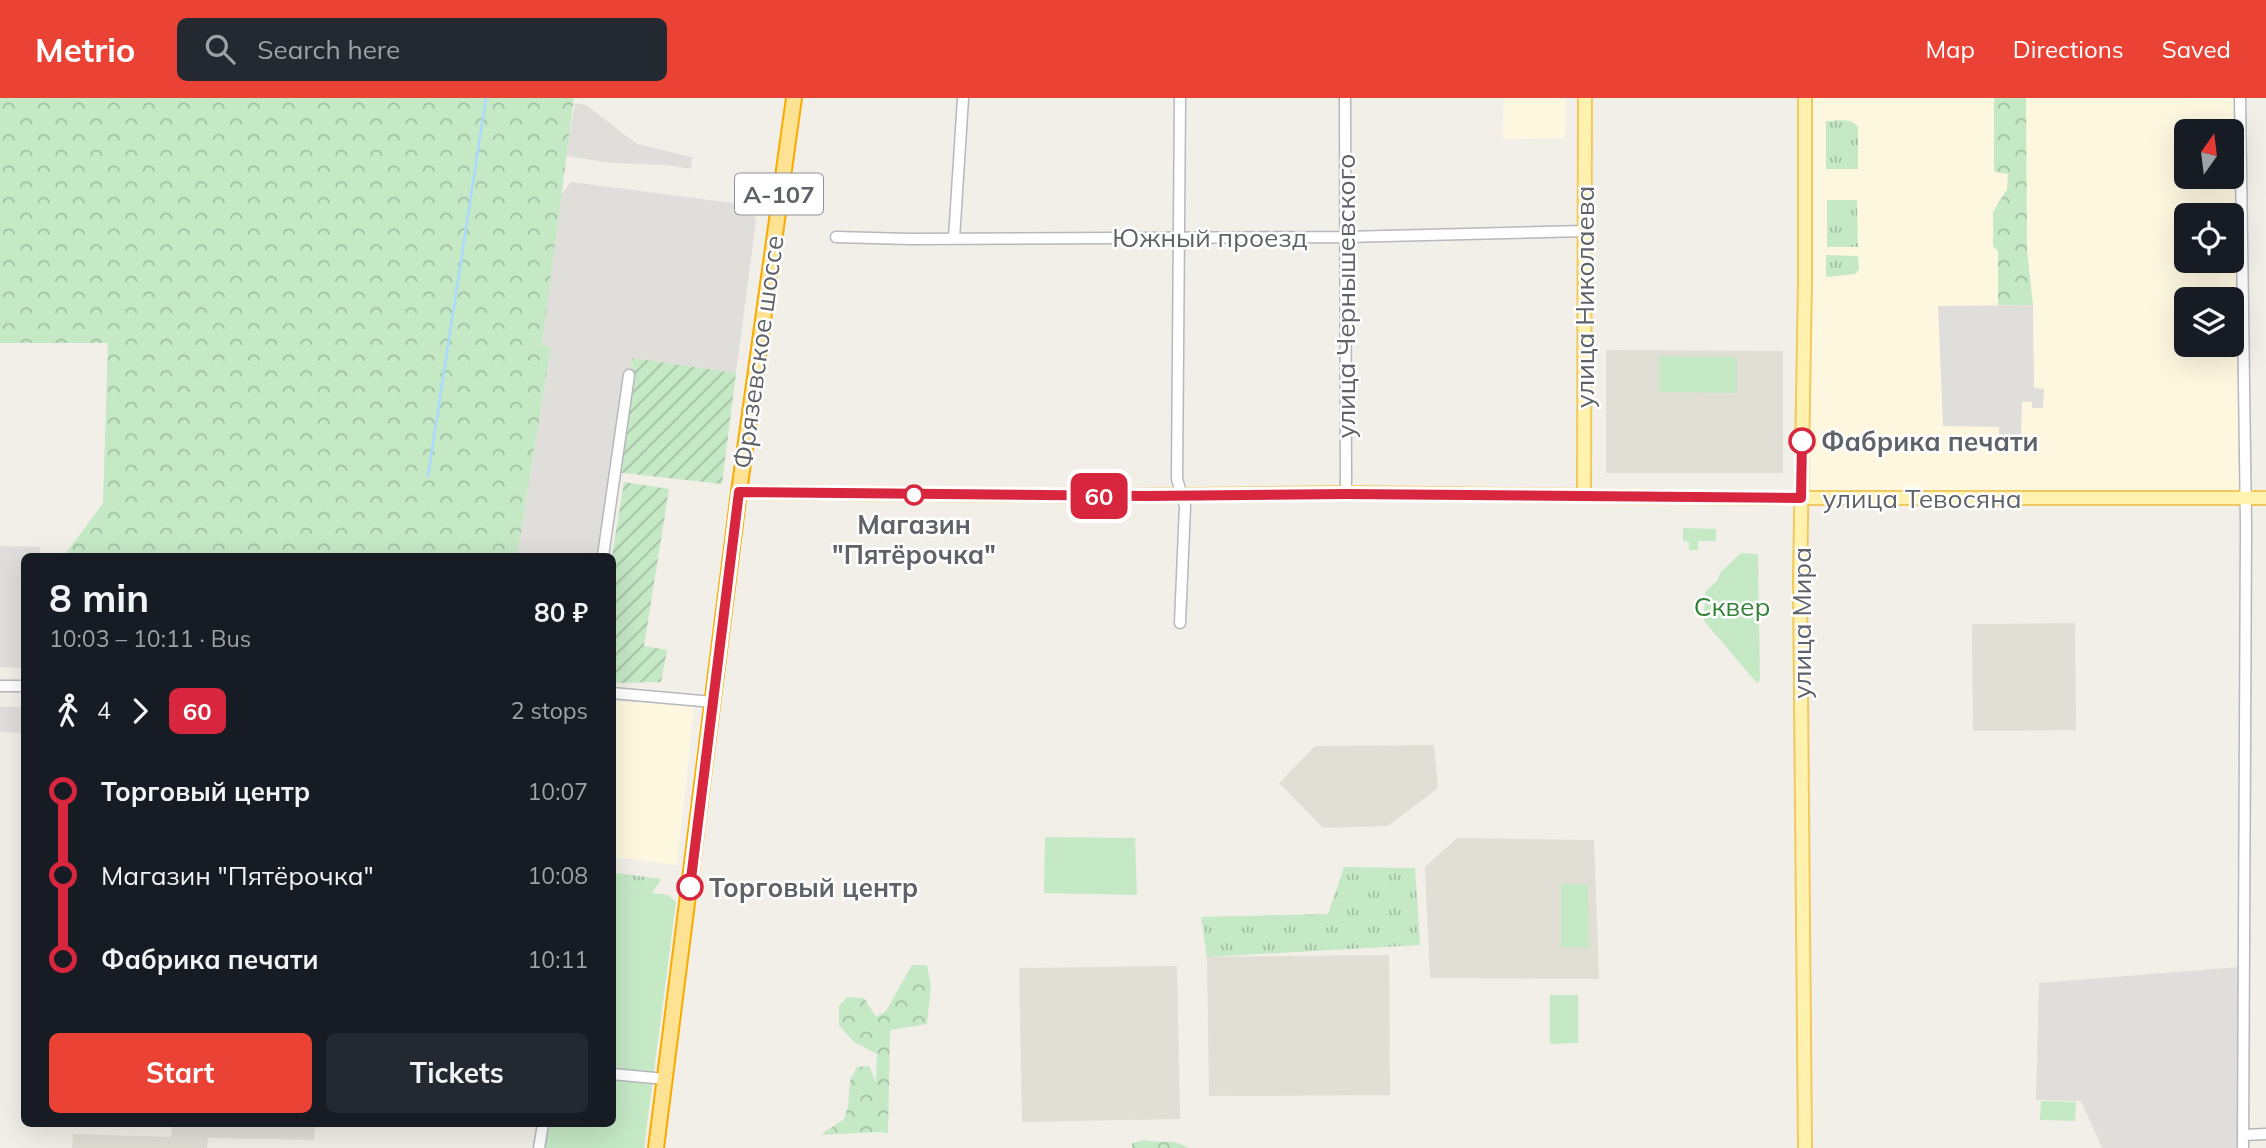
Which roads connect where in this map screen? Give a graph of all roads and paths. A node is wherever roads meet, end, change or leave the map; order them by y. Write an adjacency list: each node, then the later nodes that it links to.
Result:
1 (794, 98): 14 (highway, Фрязевское шоссе / А-107)
2 (964, 98): 12 (street)
3 (1180, 98): 10 (street)
4 (1345, 98): 11 (street, улица Чернышевского)
5 (1585, 98): 8 (main road, улица Николаева)
6 (1805, 98): 18 (main road, улица Мира)
7 (2240, 98): 19 (street)
8 (1584, 232): 11 (street, Южный проезд); 16 (main road, улица Николаева)
9 (836, 237): 12 (street, Южный проезд)
10 (1177, 237): 11 (street, Южный проезд); 12 (street, Южный проезд); 17 (street)
11 (1345, 237): 15 (street, улица Чернышевского)
12 (954, 239)
13 (629, 375): 21 (street)
14 (739, 492): 17 (main road, улица Тевосяна); 26 (highway, Фрязевское шоссе / А-107)
15 (1346, 494): 16 (main road, улица Тевосяна); 17 (main road, улица Тевосяна)
16 (1584, 495): 18 (main road, улица Тевосяна)
17 (1182, 496): 22 (street)
18 (1801, 498): 19 (main road, улица Тевосяна); 34 (main road, улица Мира)
19 (2245, 498): 20 (main road, улица Тевосяна); 31 (street)
20 (2266, 498)
21 (603, 553)
22 (1180, 623)
23 (0, 686): 24 (street)
24 (21, 686)
25 (616, 693): 26 (street)
26 (713, 702): 28 (highway, Фрязевское шоссе / А-107)
27 (616, 1074): 28 (street)
28 (665, 1079): 33 (highway, Фрязевское шоссе / А-107)
29 (542, 1127): 32 (street)
30 (2266, 1134): 31 (street)
31 (2244, 1135): 35 (street)
32 (539, 1148)
33 (656, 1148)
34 (1805, 1148)
35 (2244, 1148)

